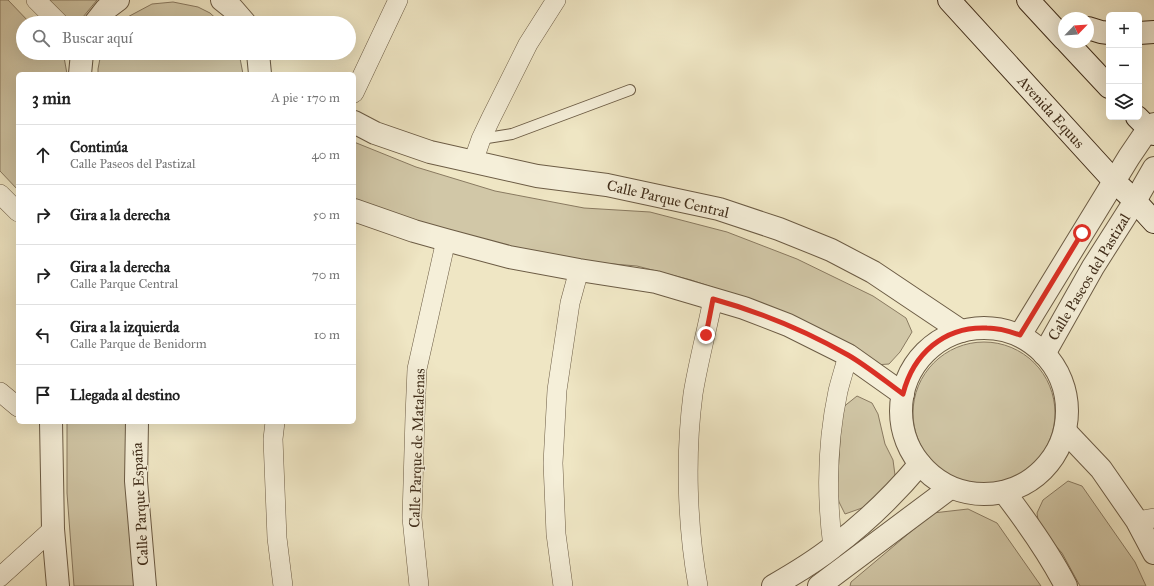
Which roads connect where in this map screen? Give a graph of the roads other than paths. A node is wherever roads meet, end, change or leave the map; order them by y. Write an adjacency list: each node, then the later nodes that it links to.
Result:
1 (36, 0): 7 (street)
2 (118, 0): 8 (street)
3 (398, 0): 21 (street)
4 (556, 0): 25 (street)
5 (949, 0): 28 (street, Avenida Equus)
6 (1033, 6): 9 (street); 13 (street)
7 (52, 16)
8 (100, 16)
9 (1058, 17)
10 (1094, 30): 11 (street)
11 (1106, 32)
12 (1154, 32): 14 (street)
13 (1058, 33)
14 (1142, 33)
15 (1073, 48): 20 (street)
16 (81, 60): 18 (street)
17 (259, 60): 19 (street)
18 (80, 72)
19 (260, 72)
20 (1106, 84)
21 (356, 89)
22 (630, 90): 25 (lane)
23 (356, 123): 26 (street, Calle Parque Central)
24 (1148, 126): 28 (street, Calle Paseos del Pastizal)
25 (481, 139): 26 (street)
26 (473, 162): 37 (street, Calle Parque Central)
27 (1154, 168): 30 (street, Calle Paseos del Pastizal)
28 (1114, 181): 30 (street, Avenida Equus); 38 (street, Calle Paseos del Pastizal)
29 (0, 194): 31 (street)
30 (1135, 201): 33 (street, Avenida Equus); 39 (street, Calle Paseos del Pastizal)
31 (16, 210)
32 (356, 211): 34 (street)
33 (1154, 222)
34 (446, 240): 35 (street); 60 (street, Calle Parque de Matalenas)
35 (579, 270): 36 (street); 61 (street)
36 (713, 299): 40 (street); 62 (street)
37 (961, 331): 38 (street); 42 (street)
38 (1020, 335): 39 (street)
39 (1044, 354): 47 (street)
40 (848, 356): 42 (street); 53 (street)
41 (0, 392): 43 (street)
42 (903, 394): 48 (street)
43 (16, 405)
44 (48, 424): 52 (street)
45 (138, 424): 58 (street, Calle Parque España)
46 (274, 424): 59 (street)
47 (1065, 431): 50 (street); 51 (street)
48 (920, 464): 49 (street); 53 (street)
49 (950, 488): 50 (street); 56 (street)
50 (1004, 492): 64 (street)
51 (1145, 520): 54 (street)
52 (53, 529): 55 (street); 57 (street)
53 (833, 547): 63 (street)
54 (1154, 553)
55 (0, 577)
56 (824, 585)
57 (58, 586)
58 (145, 586)
59 (283, 586)
60 (419, 586)
61 (563, 586)
62 (698, 586)
63 (773, 586)
64 (1066, 586)

